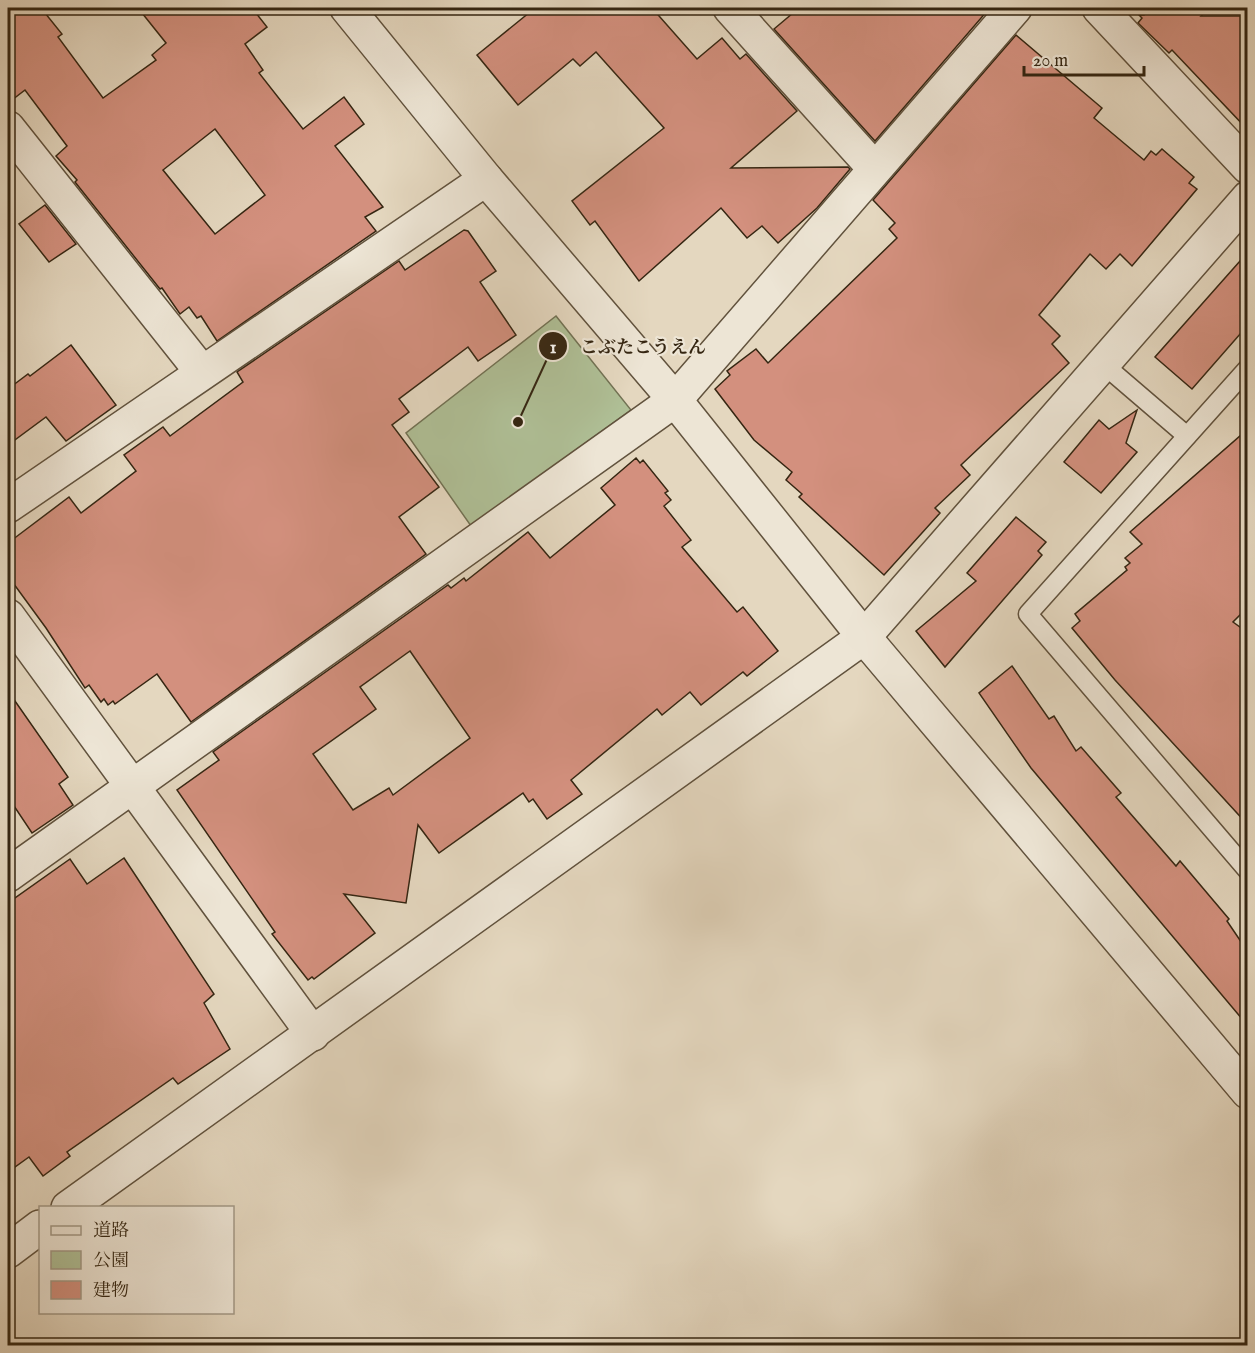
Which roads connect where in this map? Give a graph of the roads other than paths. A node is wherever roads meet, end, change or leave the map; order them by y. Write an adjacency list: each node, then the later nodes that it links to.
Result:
1 (347, 8): 8 (street)
2 (730, 8): 7 (street)
3 (1015, 8): 7 (street)
4 (1099, 8): 6 (street)
5 (8, 128): 12 (street)
6 (1248, 167)
7 (874, 168): 13 (street)
8 (486, 179): 12 (street); 13 (street)
9 (1248, 198): 10 (street)
10 (1103, 364): 14 (lane); 17 (street)
11 (1248, 368): 14 (lane)
12 (201, 371): 15 (street)
13 (675, 400): 17 (street); 18 (street)
14 (1187, 436): 19 (lane)
15 (8, 506)
16 (8, 616): 18 (street)
17 (864, 637): 21 (street); 22 (street)
18 (132, 785): 20 (street); 21 (street)
19 (1248, 871)
20 (8, 875)
21 (314, 1034): 23 (street)
22 (1248, 1092)
23 (71, 1206)
24 (39, 1228): 25 (street)
25 (8, 1251)

